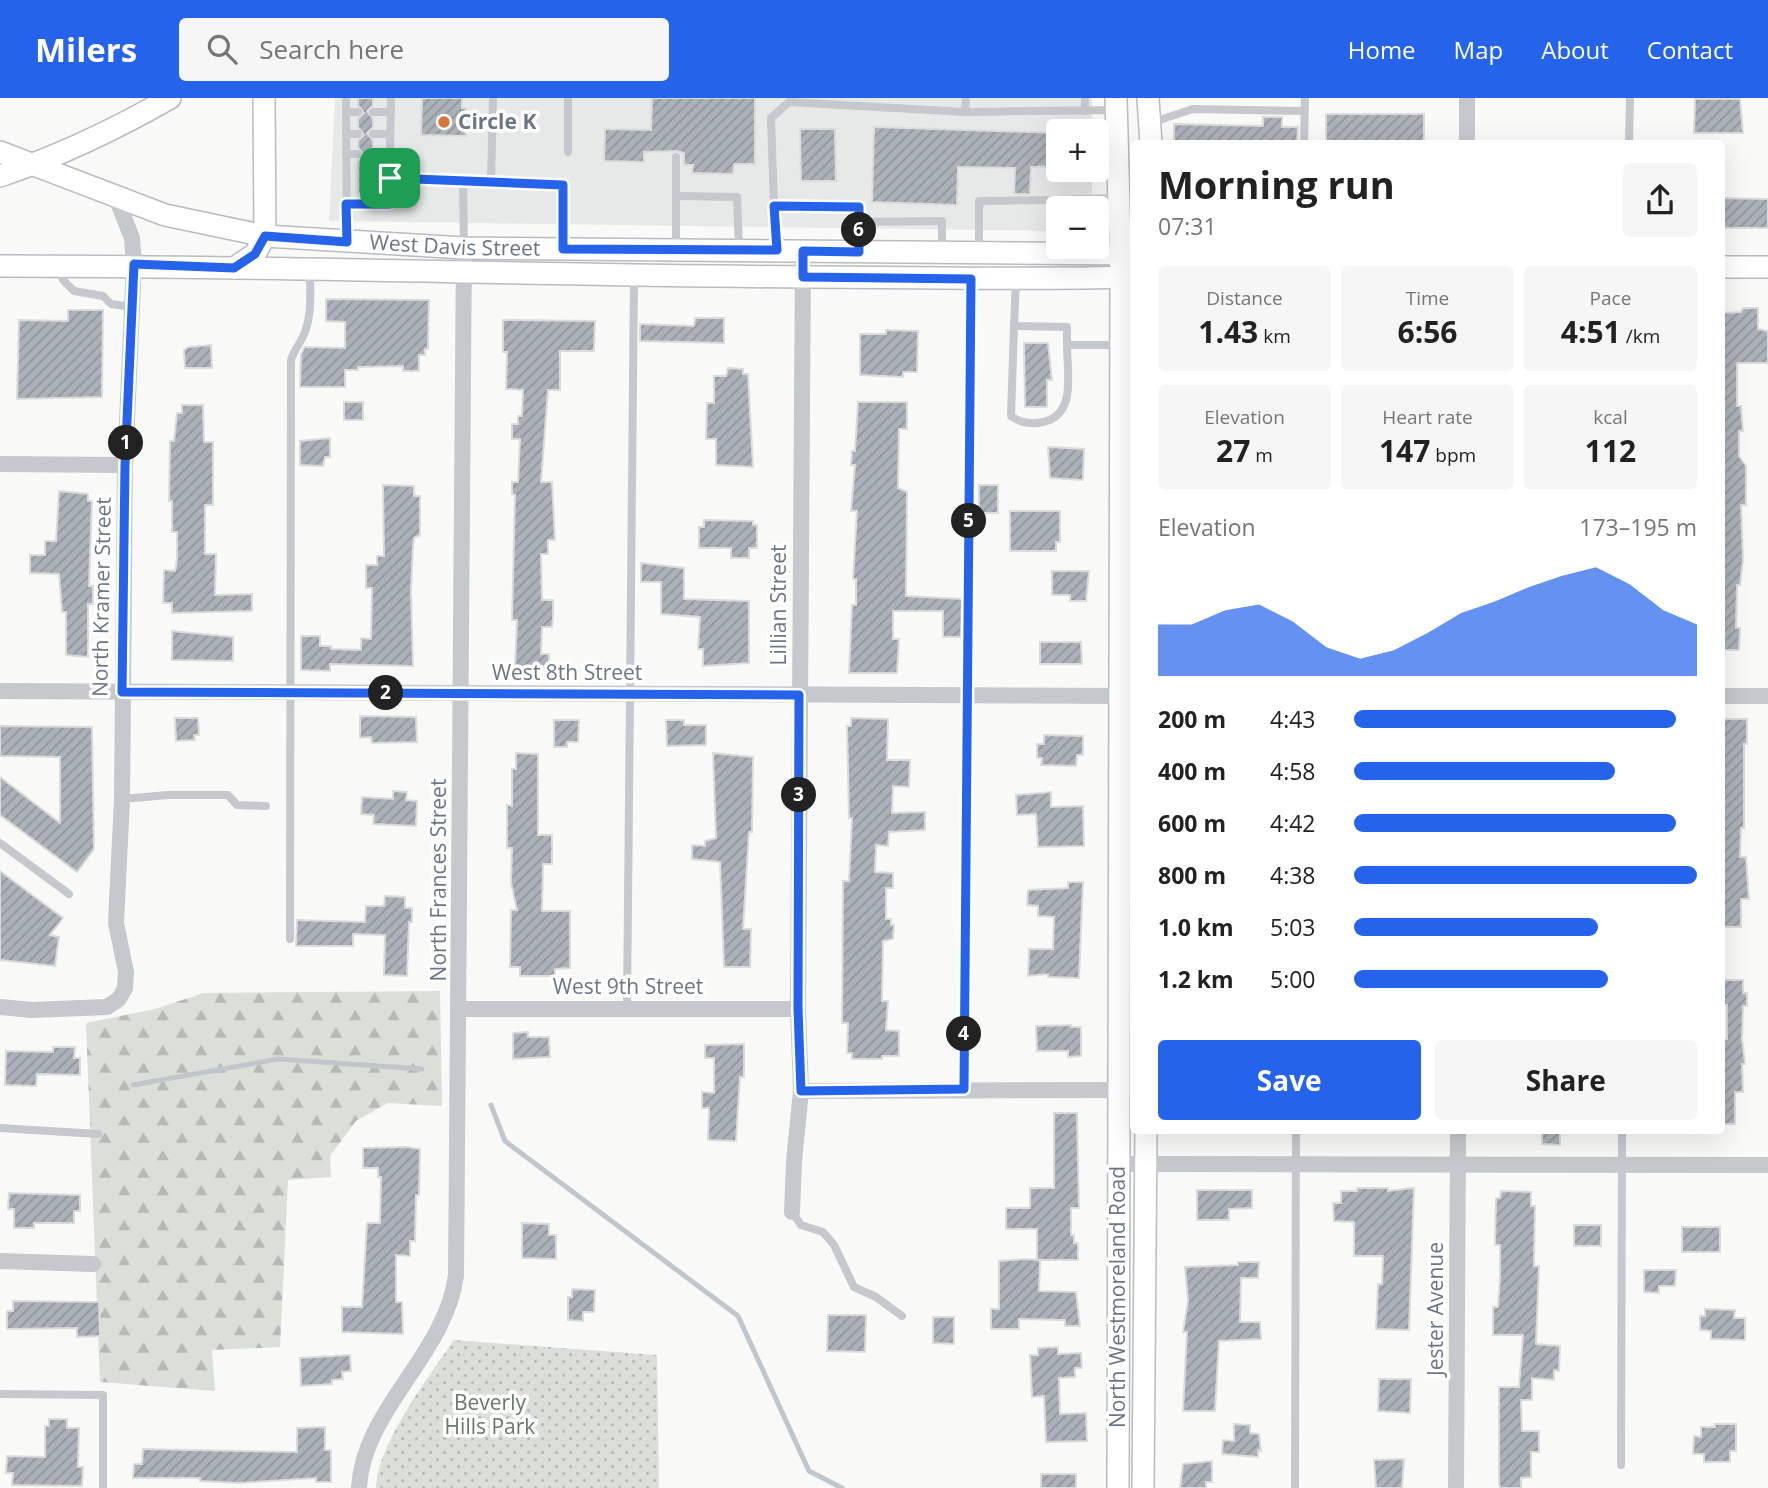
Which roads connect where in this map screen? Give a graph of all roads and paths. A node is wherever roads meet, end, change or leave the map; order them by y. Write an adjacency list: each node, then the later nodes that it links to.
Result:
1 (170, 98): 35 (main road)
2 (264, 98): 51 (main road)
3 (346, 98): 15 (lane)
4 (391, 98): 18 (lane)
5 (568, 98): 29 (lane)
6 (966, 98): 19 (lane)
7 (1085, 98): 13 (lane)
8 (1304, 98): 14 (lane)
9 (1467, 98): 26 (street)
10 (1630, 98): 27 (lane)
11 (493, 99): 42 (lane)
12 (1116, 104): 13 (lane); 20 (main road); 46 (main road, North Westmoreland Road)
13 (1085, 111): 19 (lane)
14 (1304, 111): 20 (lane); 25 (lane)
15 (346, 112): 16 (lane); 21 (lane)
16 (358, 112)
17 (373, 112): 18 (lane)
18 (391, 112): 24 (lane)
19 (965, 112): 49 (lane)
20 (1149, 119)
21 (346, 134): 22 (lane); 30 (lane)
22 (358, 134)
23 (373, 134): 24 (lane)
24 (390, 134): 33 (lane)
25 (1304, 140)
26 (1467, 140)
27 (1629, 140)
28 (0, 152): 35 (main road, West Davis Street)
29 (568, 152)
30 (346, 154): 31 (lane); 38 (lane)
31 (358, 154)
32 (372, 154): 33 (lane)
33 (390, 154): 40 (lane)
34 (676, 157): 44 (lane)
35 (34, 164): 36 (main road); 43 (main road, West Davis Street)
36 (0, 176)
37 (358, 177): 38 (lane)
38 (346, 178): 48 (lane)
39 (372, 178): 40 (lane)
40 (390, 178): 41 (lane); 48 (lane)
41 (463, 180): 42 (lane); 53 (lane)
42 (491, 181): 54 (lane)
43 (115, 195): 51 (main road, West Davis Street); 65 (street, North Kramer Street)
44 (676, 196): 55 (lane); 56 (lane)
45 (1109, 198): 46 (lane)
46 (1119, 198): 63 (main road, North Westmoreland Road)
47 (1046, 200): 64 (lane)
48 (346, 204): 52 (lane)
49 (774, 206): 50 (lane); 57 (lane)
50 (859, 222): 59 (lane); 60 (lane)
51 (265, 236): 52 (main road, West Davis Street); 70 (main road)
52 (347, 242): 53 (main road, West Davis Street)
53 (464, 248): 54 (main road, West Davis Street); 72 (street, North Frances Street)
54 (563, 249): 55 (main road, West Davis Street)
55 (676, 250): 56 (main road, West Davis Street)
56 (739, 250): 57 (main road, West Davis Street)
57 (777, 250): 58 (main road, West Davis Street)
58 (803, 251): 59 (main road, West Davis Street); 74 (street, Lillian Street)
59 (859, 252): 60 (main road, West Davis Street)
60 (942, 254): 64 (main road, West Davis Street)
61 (1046, 254): 64 (main road, West Davis Street)
62 (1109, 254): 63 (main road, West Davis Street)
63 (1127, 254): 75 (main road, North Westmoreland Road)
64 (979, 255)
65 (134, 264): 67 (main road, West Davis Street); 70 (main road, West Davis Street); 78 (street, North Kramer Street)
66 (0, 266): 67 (main road, West Davis Street)
67 (59, 266): 78 (lane)
68 (1725, 267): 69 (main road)
69 (1768, 267)
70 (234, 268): 71 (main road, West Davis Street)
71 (310, 270): 72 (main road, West Davis Street); 86 (lane)
72 (464, 274): 73 (main road, West Davis Street); 87 (street, North Frances Street)
73 (634, 277): 74 (main road, West Davis Street); 88 (lane)
74 (803, 277): 76 (main road, West Davis Street); 89 (street, Lillian Street)
75 (1127, 278): 77 (main road, West Davis Street); 81 (main road, North Westmoreland Road)
76 (971, 279): 77 (main road, West Davis Street); 90 (lane)
77 (1016, 280): 79 (lane)
78 (132, 307): 83 (street, North Kramer Street)
79 (1014, 326): 80 (lane); 80 (lane)
80 (1067, 345): 81 (lane)
81 (1120, 345): 91 (main road, North Westmoreland Road)
82 (0, 464): 83 (street)
83 (125, 465): 85 (street, North Kramer Street)
84 (0, 691): 85 (street, West 8th Street)
85 (122, 692): 86 (street, West 8th Street); 94 (street, North Kramer Street)
86 (290, 693): 87 (street, West 8th Street); 98 (lane)
87 (461, 694): 88 (street, West 8th Street); 101 (street, North Frances Street)
88 (630, 695): 89 (street, West 8th Street); 100 (lane)
89 (799, 695): 90 (street, West 8th Street); 102 (street, Lillian Street)
90 (968, 696): 91 (street, West 8th Street); 103 (lane)
91 (1127, 696): 104 (main road, North Westmoreland Road)
92 (1725, 696): 93 (street)
93 (1768, 696)
94 (122, 799): 95 (lane); 99 (street, North Kramer Street)
95 (266, 806)
96 (0, 843): 97 (lane)
97 (69, 894)
98 (290, 939)
99 (0, 1007)
100 (627, 1007): 101 (street, West 9th Street); 102 (street, West 9th Street)
101 (459, 1009): 125 (street, North Frances Street)
102 (798, 1009): 105 (street, Lillian Street)
103 (964, 1089): 104 (street); 105 (street)
104 (1126, 1090): 113 (main road, North Westmoreland Road)
105 (801, 1091): 118 (street, Lillian Street)
106 (0, 1128): 107 (lane)
107 (98, 1134)
108 (1146, 1134): 114 (main road, North Westmoreland Road)
109 (1296, 1134): 112 (lane)
110 (1458, 1134): 115 (street, Jester Avenue)
111 (1622, 1134): 116 (lane)
112 (1296, 1163): 114 (street); 115 (street); 128 (lane)
113 (1117, 1164): 114 (street); 126 (main road, North Westmoreland Road)
114 (1145, 1164): 127 (main road, North Westmoreland Road)
115 (1457, 1165): 116 (street); 129 (street, Jester Avenue)
116 (1622, 1165): 117 (street); 123 (lane)
117 (1768, 1165)
118 (793, 1212): 121 (lane)
119 (0, 1261): 120 (street)
120 (93, 1264)
121 (902, 1316)
122 (0, 1394): 124 (lane)
123 (1621, 1465)
124 (103, 1488)
125 (359, 1488)
126 (1118, 1488)
127 (1143, 1488)
128 (1295, 1488)
129 (1455, 1488)

